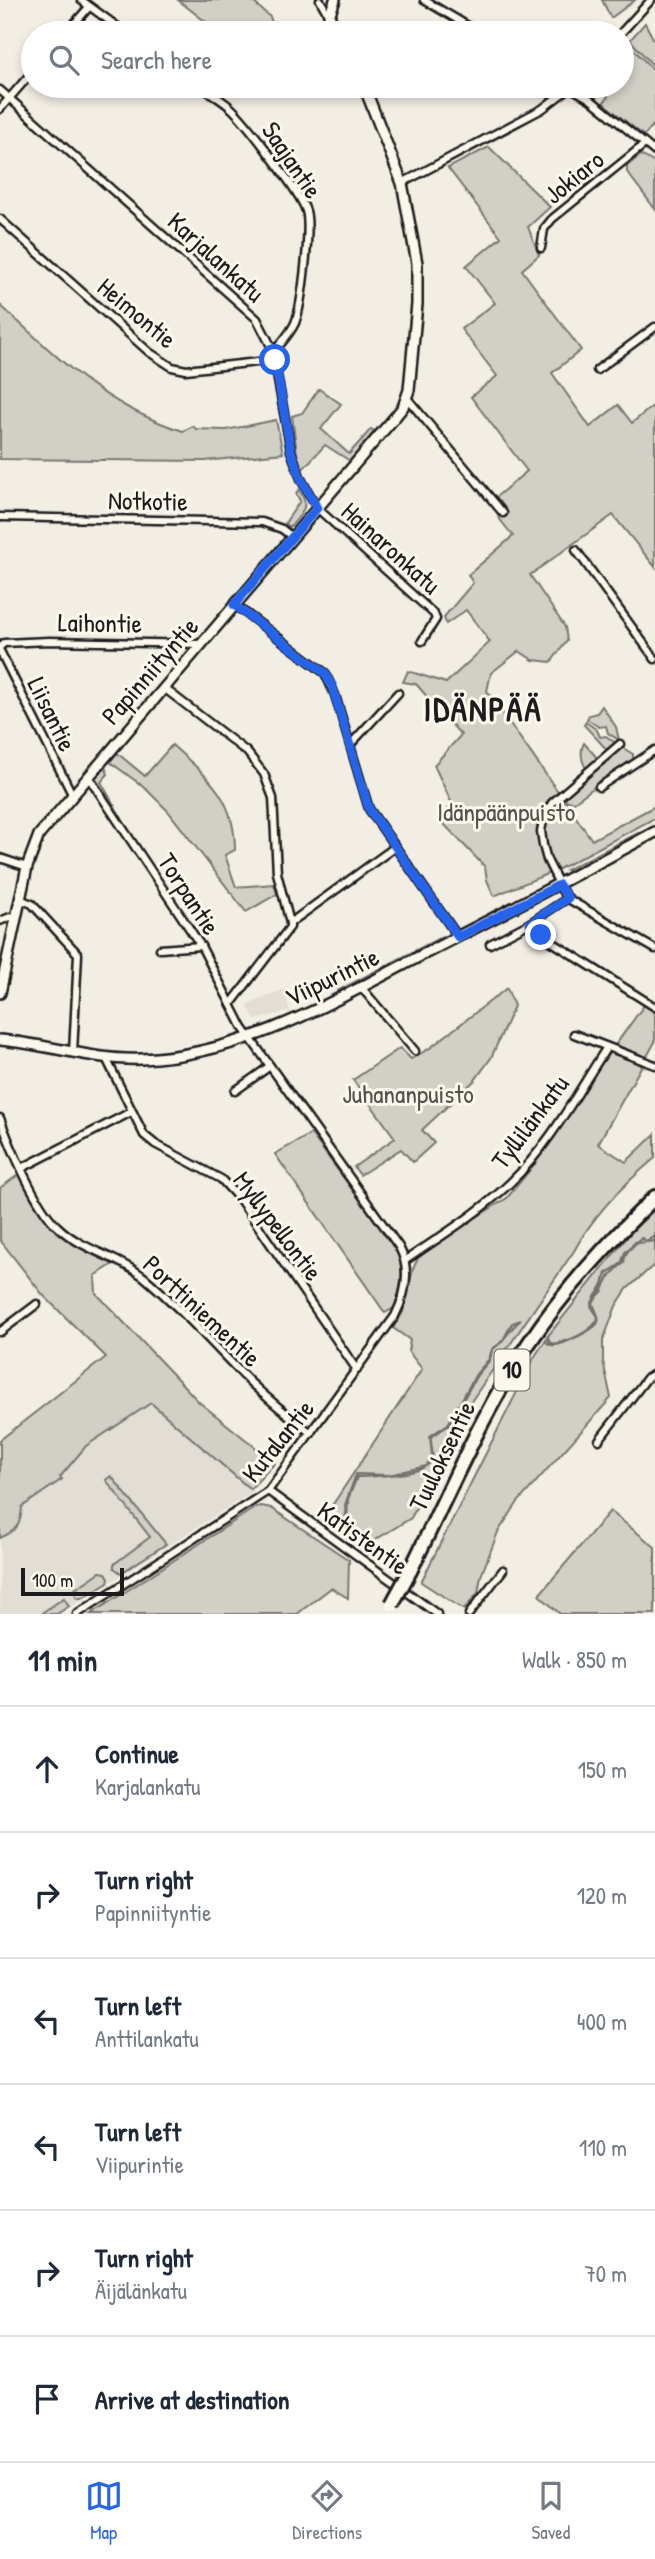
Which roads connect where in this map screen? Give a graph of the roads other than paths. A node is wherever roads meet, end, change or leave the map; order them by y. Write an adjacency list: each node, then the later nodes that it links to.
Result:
1 (81, 0): 6 (street)
2 (320, 0): 7 (street)
3 (335, 0): 7 (street)
4 (424, 0): 11 (street)
5 (647, 1): 12 (street)
6 (89, 7): 8 (street); 9 (street)
7 (329, 16): 10 (street)
8 (77, 21)
9 (109, 21)
10 (331, 21)
11 (460, 21)
12 (631, 21)
13 (21, 84): 15 (street)
14 (0, 90): 15 (street, Karjalankatu)
15 (9, 98): 20 (street); 27 (street, Karjalankatu)
16 (217, 98): 27 (street, Saajantie)
17 (369, 98): 23 (street, Papinniityntie)
18 (555, 98): 23 (street)
19 (588, 98): 21 (street)
20 (0, 109)
21 (645, 144): 22 (street); 25 (street, Jokiaro)
22 (655, 152)
23 (402, 183): 29 (street, Papinniityntie)
24 (0, 219): 27 (street, Heimontie)
25 (541, 248)
26 (655, 327): 28 (street)
27 (274, 357): 30 (street, Karjalankatu)
28 (597, 370)
29 (407, 398): 30 (street, Papinniityntie); 31 (street)
30 (317, 508): 33 (street, Papinniityntie); 36 (street, Hainaronkatu)
31 (503, 513)
32 (0, 517): 33 (street, Notkotie)
33 (292, 537): 35 (street, Papinniityntie)
34 (576, 550): 39 (street)
35 (234, 605): 37 (street, Papinniityntie); 43 (street)
36 (422, 641)
37 (201, 644): 38 (street, Laihontie); 40 (street, Papinniityntie)
38 (0, 649): 47 (street, Liisantie)
39 (655, 659)
40 (164, 688): 45 (street, Papinniityntie); 57 (street)
41 (398, 693): 43 (street)
42 (620, 744): 52 (street)
43 (350, 745): 49 (street)
44 (655, 750): 46 (street)
45 (88, 776): 47 (street, Papinniityntie); 61 (street, Torpantie)
46 (599, 787)
47 (72, 794): 51 (street, Papinniityntie)
48 (655, 833): 52 (street, Viipurintie)
49 (395, 847): 57 (street); 59 (street)
50 (0, 858): 51 (street)
51 (27, 867): 54 (street, Papinniityntie)
52 (559, 885): 53 (street); 59 (street, Viipurintie)
53 (568, 898): 58 (street); 63 (street)
54 (20, 899): 55 (street, Papinniityntie); 73 (street)
55 (16, 919): 56 (street); 65 (street, Papinniityntie)
56 (0, 921)
57 (290, 923): 66 (street)
58 (530, 923): 60 (street); 67 (street)
59 (458, 937): 64 (street, Viipurintie)
60 (490, 944)
61 (201, 946): 62 (street); 66 (street, Torpantie)
62 (160, 949)
63 (655, 949)
64 (361, 987): 69 (street, Viipurintie); 72 (street)
65 (0, 993)
66 (231, 1004): 69 (street, Torpantie)
67 (655, 1007)
68 (574, 1034): 71 (street)
69 (250, 1037): 74 (street, Viipurintie); 76 (street, Torpantie)
70 (0, 1040): 73 (street, Viipurintie)
71 (607, 1047): 75 (street); 82 (street, Tyllilänkatu)
72 (415, 1051)
73 (73, 1053): 74 (street, Viipurintie)
74 (106, 1058): 78 (street, Myllypellontie)
75 (655, 1065)
76 (270, 1066): 77 (street); 82 (street, Torpantie)
77 (235, 1091)
78 (131, 1112): 80 (street); 85 (street, Myllypellontie)
79 (0, 1118): 80 (street, Porttiniementie)
80 (22, 1168): 87 (street, Porttiniementie)
81 (655, 1197): 91 (highway, Tuuloksentie / 10, bridge)
82 (406, 1260): 85 (street, Kutalantie)
83 (37, 1304): 84 (street)
84 (0, 1332)
85 (357, 1370): 87 (street, Kutalantie)
86 (655, 1374): 88 (street)
87 (311, 1433): 89 (street, Kutalantie)
88 (598, 1440)
89 (268, 1491): 92 (street, Kutalantie); 93 (street, Katistentie)
90 (503, 1570): 94 (street)
91 (389, 1609)
92 (78, 1614)
93 (437, 1614)
94 (469, 1614)

